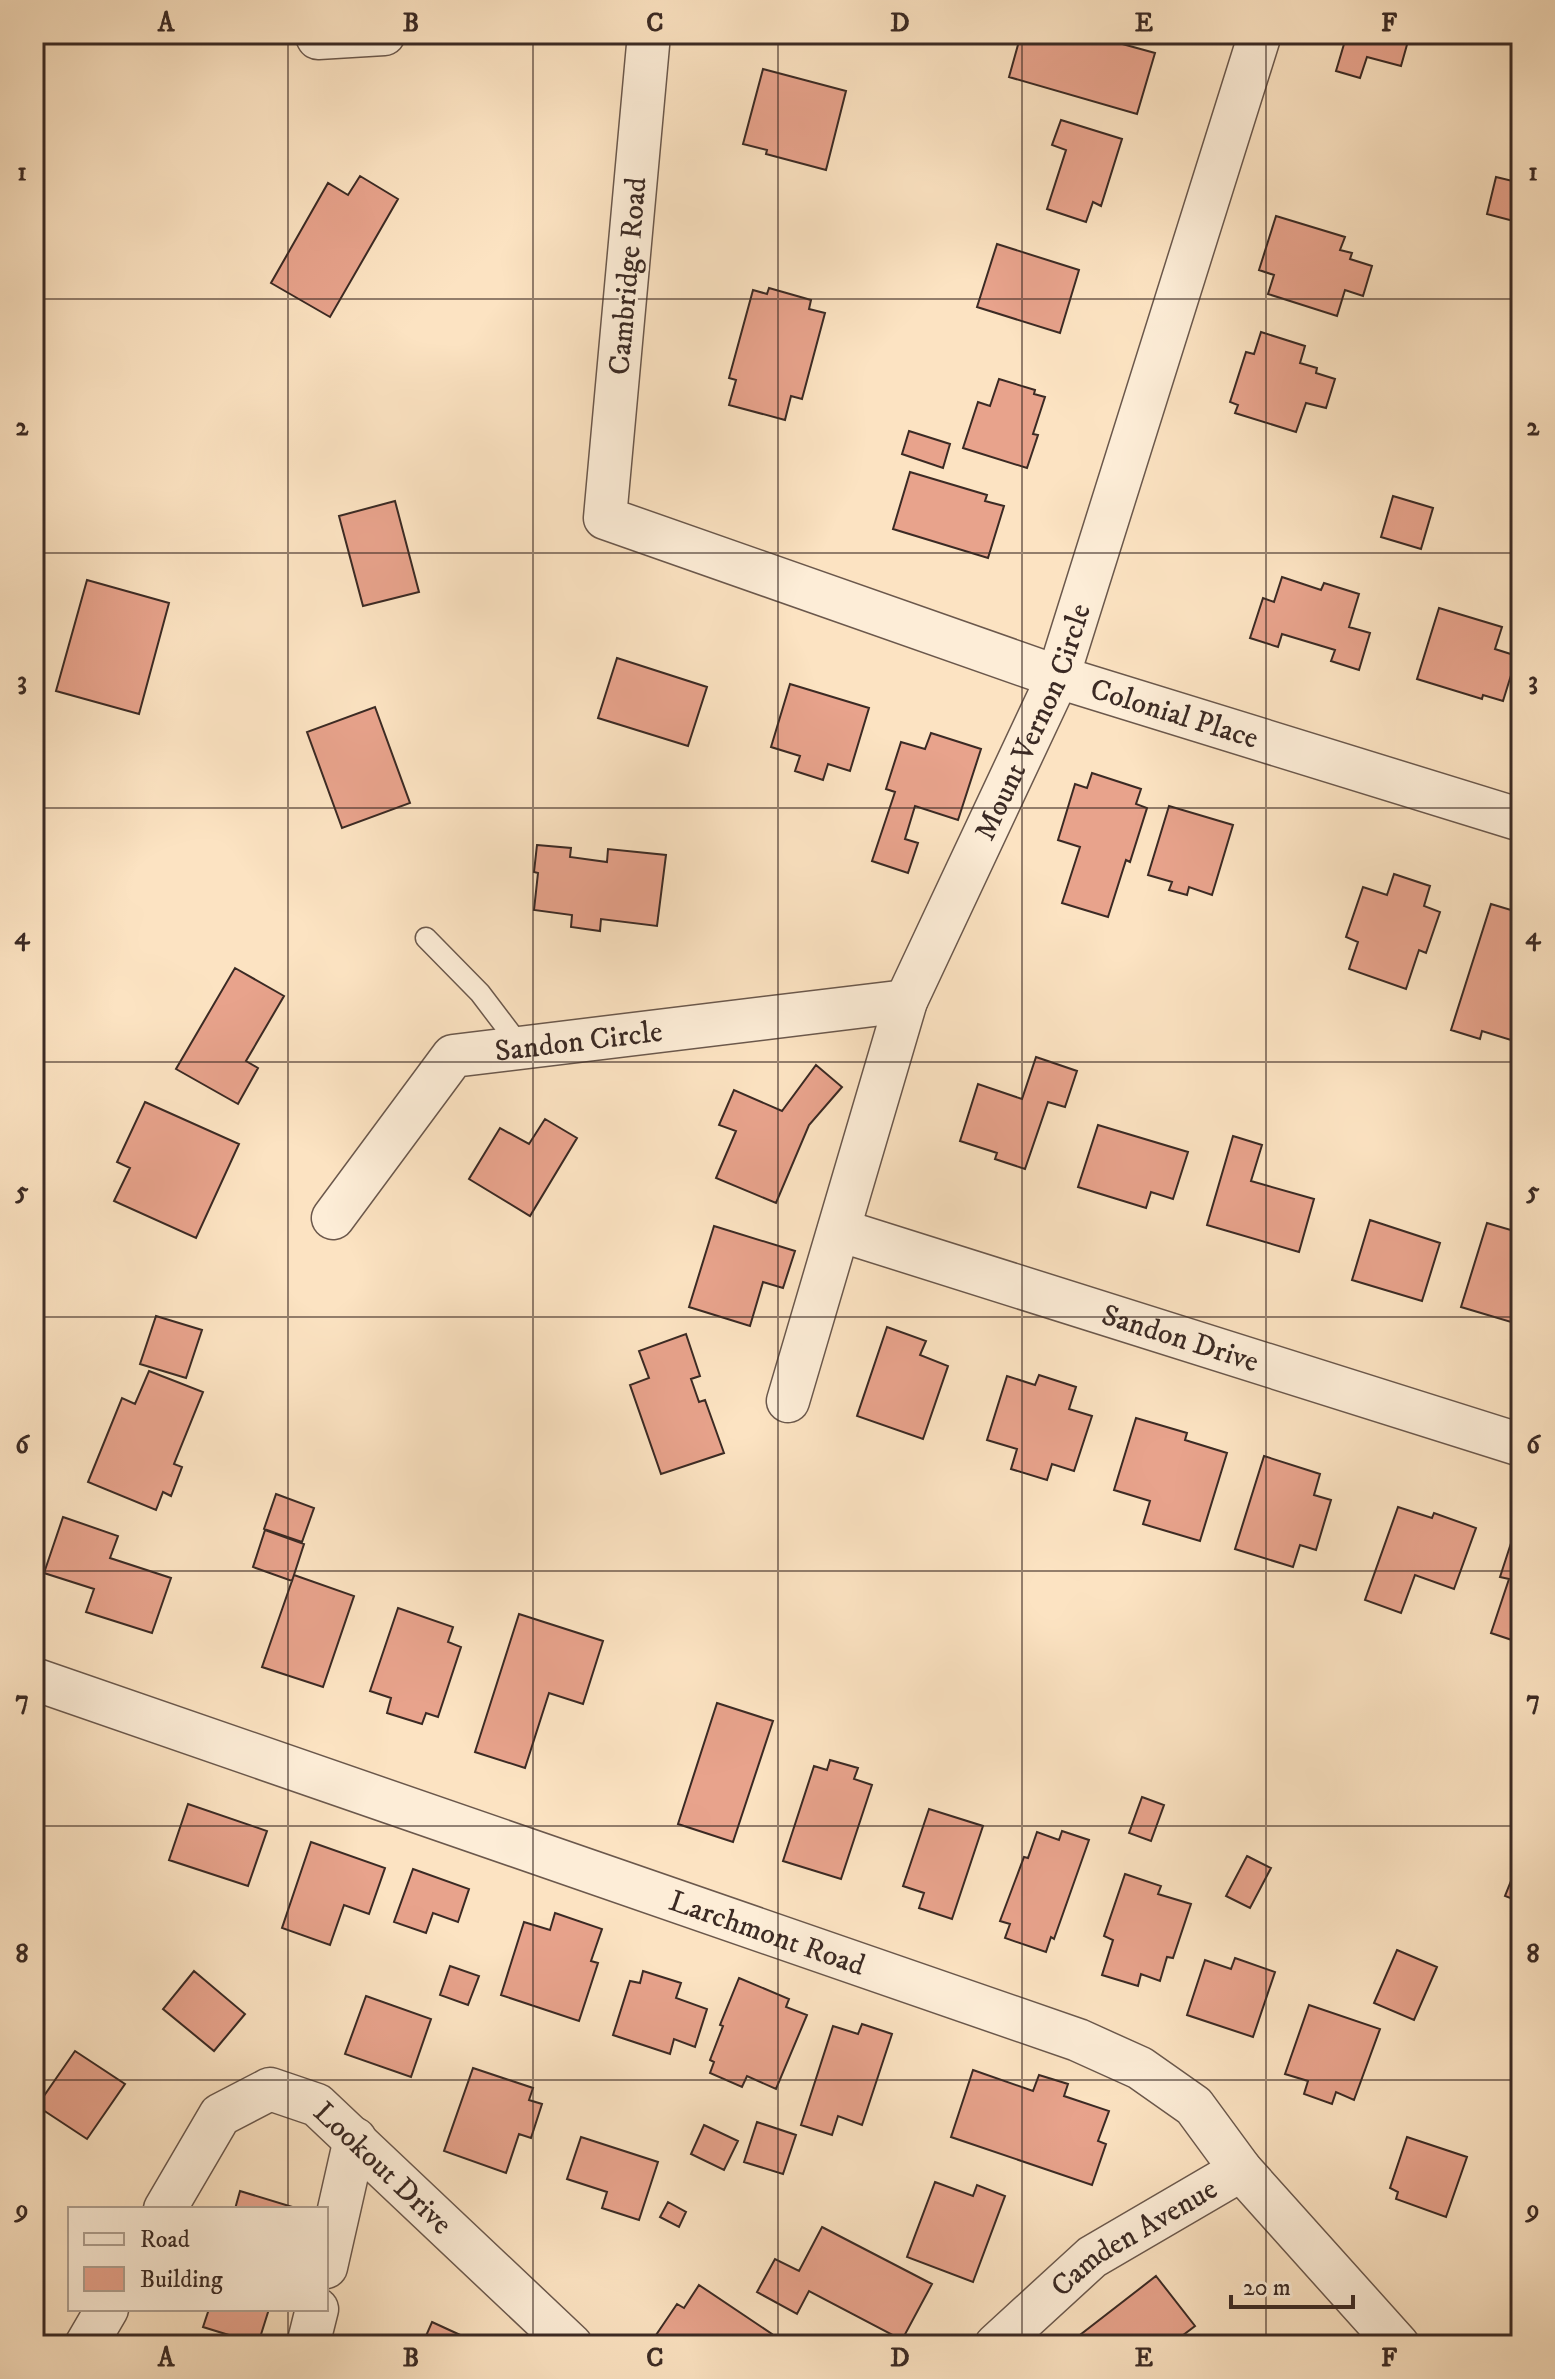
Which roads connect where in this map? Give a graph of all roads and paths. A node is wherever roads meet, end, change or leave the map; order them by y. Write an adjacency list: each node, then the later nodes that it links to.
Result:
1 (316, 34): 2 (street)
2 (384, 34)
3 (649, 34): 5 (street, Cambridge Road)
4 (1260, 34): 6 (street, Mount Vernon Circle)
5 (605, 518): 6 (street, Colonial Place)
6 (1058, 677): 7 (street, Colonial Place); 9 (street, Mount Vernon Circle)
7 (1521, 820)
8 (426, 938): 10 (lane)
9 (906, 1001): 10 (street, Sandon Circle); 12 (street, Mount Vernon Circle)
10 (521, 1047): 11 (street, Sandon Circle)
11 (333, 1218)
12 (839, 1230): 13 (street, Mount Vernon Circle); 14 (street, Sandon Drive)
13 (788, 1401)
14 (1521, 1445)
15 (34, 1679): 17 (street, Larchmont Road)
16 (355, 2139): 18 (street, Lookout Drive); 19 (street); 24 (street, Lookout Drive)
17 (1241, 2170): 25 (street, Camden Avenue); 26 (street, Larchmont Road)
18 (166, 2207)
19 (328, 2258)
20 (106, 2311): 22 (street)
21 (316, 2311): 23 (street)
22 (86, 2345)
23 (308, 2345)
24 (571, 2345)
25 (996, 2345)
26 (1398, 2345)

